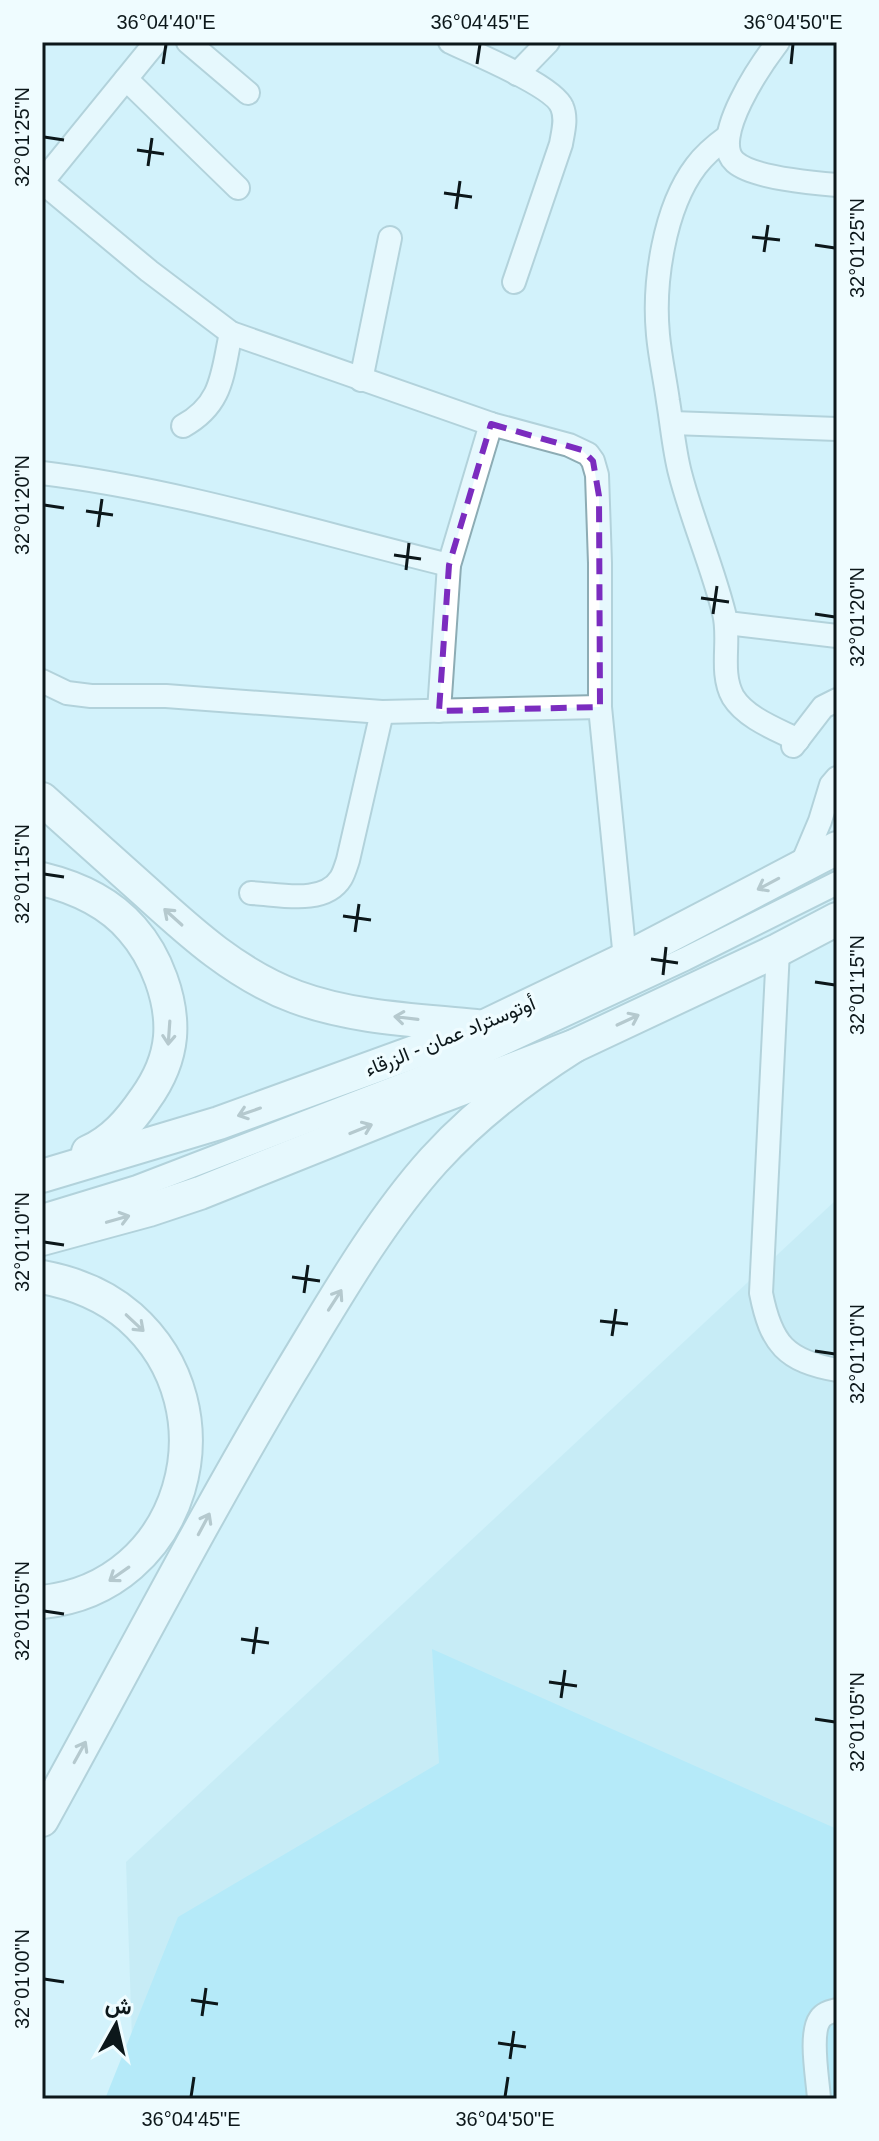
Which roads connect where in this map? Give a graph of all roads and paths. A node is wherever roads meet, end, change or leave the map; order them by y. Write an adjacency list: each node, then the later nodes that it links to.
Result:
1 (156, 42): 7 (street)
2 (188, 42): 8 (street)
3 (450, 42): 6 (street)
4 (548, 42): 6 (street)
5 (778, 42): 9 (street)
6 (517, 74): 14 (street)
7 (126, 79): 10 (street); 12 (street)
8 (248, 93)
9 (727, 137): 11 (street); 17 (street)
10 (42, 182): 15 (street)
11 (837, 185)
12 (238, 188)
13 (390, 238): 16 (street)
14 (514, 282)
15 (231, 333): 16 (street); 19 (street)
16 (361, 380): 18 (street)
17 (672, 423): 20 (street); 23 (street)
18 (491, 424): 22 (street); 27 (street)
19 (183, 426)
20 (837, 429)
21 (42, 473): 22 (street)
22 (449, 565): 28 (street)
23 (727, 623): 24 (street); 26 (street)
24 (837, 636)
25 (42, 681): 29 (street)
26 (837, 700)
27 (600, 707): 28 (street); 40 (street)
28 (439, 711): 29 (street)
29 (382, 712): 37 (street)
30 (837, 778): 33 (street)
31 (42, 799): 41 (highway, one-way to 31)
32 (837, 848): 33 (highway, أوتوستراد عمان - الزرقاء)
33 (801, 866): 40 (highway, أوتوستراد عمان - الزرقاء, one-way to 40)
34 (837, 875): 44 (street)
35 (42, 879): 43 (highway, one-way to 43)
36 (837, 883): 45 (street)
37 (251, 893)
38 (837, 919): 39 (highway)
39 (778, 950): 42 (highway, one-way to 39); 48 (street)
40 (625, 959): 41 (highway, أوتوستراد عمان - الزرقاء)
41 (483, 1027): 43 (highway, أوتوستراد عمان - الزرقاء, one-way to 43)
42 (574, 1046): 46 (highway, one-way to 42); 50 (highway, one-way to 42)
43 (42, 1175)
44 (42, 1200)
45 (42, 1216)
46 (42, 1239)
47 (42, 1277): 49 (highway, one-way to 49)
48 (837, 1370)
49 (42, 1602)
50 (42, 1820)
51 (837, 2010): 52 (street)
52 (819, 2099)

